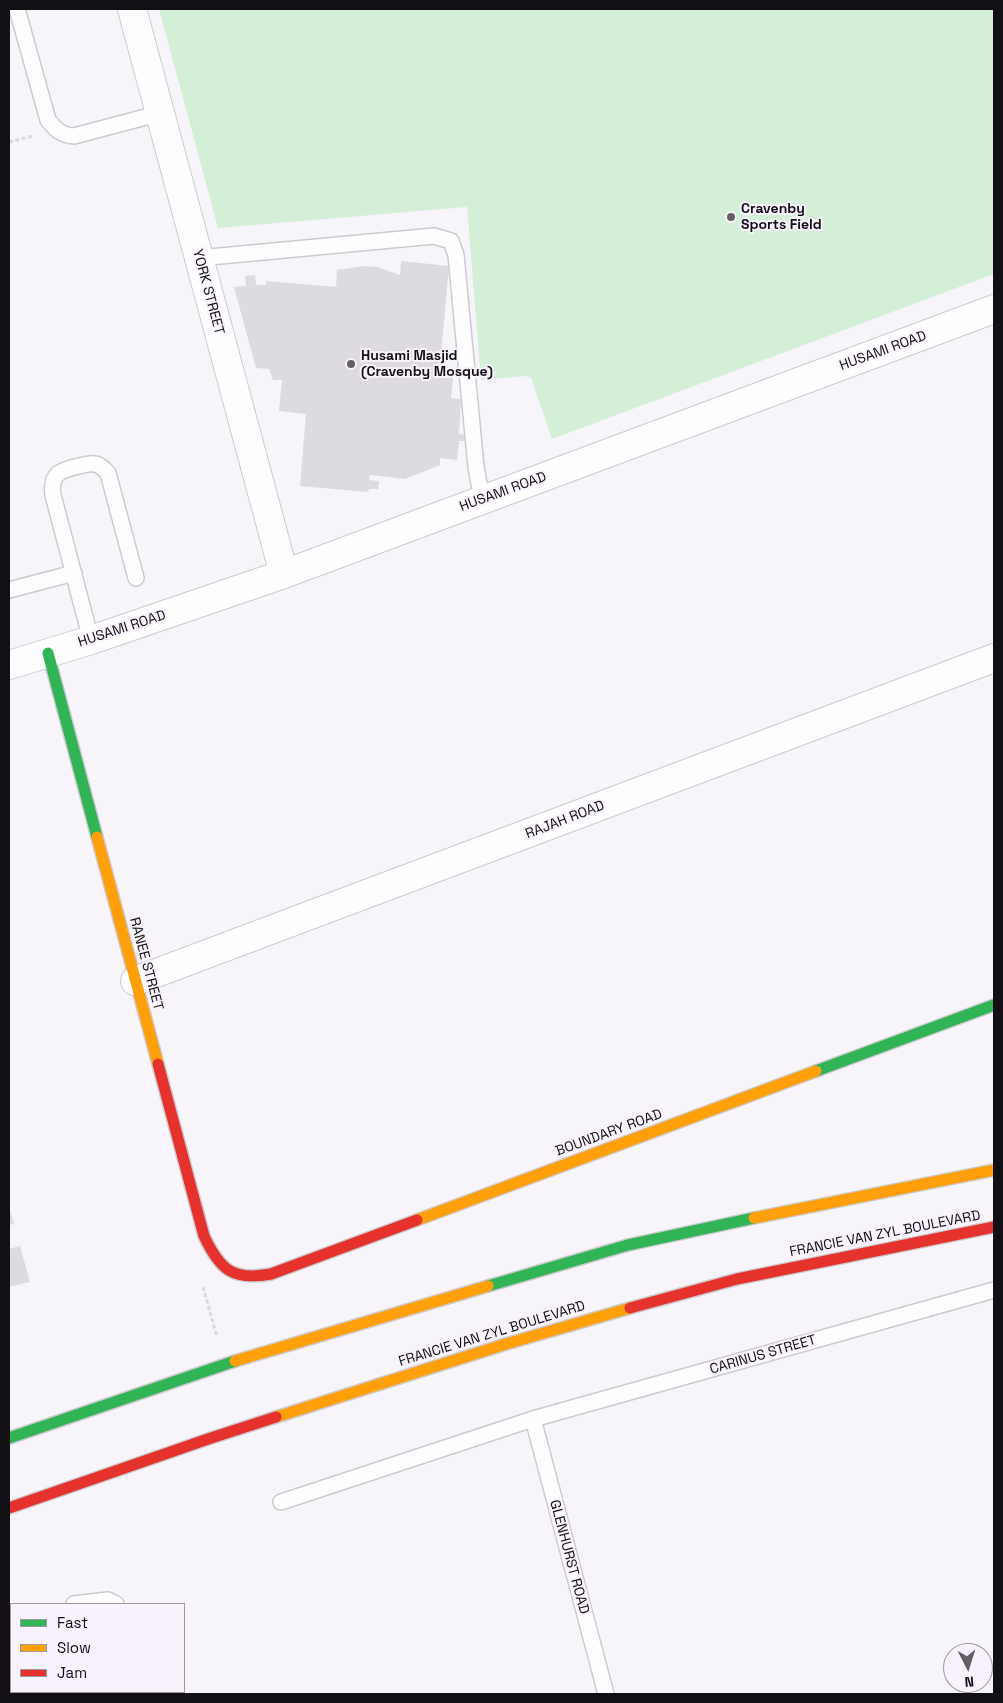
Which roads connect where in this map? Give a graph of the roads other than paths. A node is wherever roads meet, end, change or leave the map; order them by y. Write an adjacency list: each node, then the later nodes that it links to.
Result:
1 (17, 9): 3 (lane)
2 (132, 9): 3 (street, YORK STREET)
3 (161, 113): 4 (street, YORK STREET)
4 (199, 258): 6 (lane); 8 (street, YORK STREET)
5 (994, 309): 6 (street, HUSAMI ROAD)
6 (482, 500): 8 (street, HUSAMI ROAD)
7 (74, 573): 9 (lane); 10 (lane); 11 (lane)
8 (284, 574): 11 (street, HUSAMI ROAD)
9 (136, 578)
10 (9, 590)
11 (91, 640): 12 (street, HUSAMI ROAD)
12 (48, 653): 14 (street, HUSAMI ROAD); 15 (main road, RANEE STREET)
13 (994, 658): 15 (street, RAJAH ROAD)
14 (9, 665)
15 (135, 981): 19 (main road, RANEE STREET)
16 (994, 1005): 19 (main road, BOUNDARY ROAD)
17 (994, 1170): 22 (main road)
18 (994, 1227): 24 (main road, FRANCIE VAN ZYL BOULEVARD)
19 (232, 1273)
20 (994, 1290): 21 (lane, CARINUS STREET)
21 (533, 1419): 23 (lane, CARINUS STREET); 27 (lane, GLENHURST ROAD)
22 (9, 1438)
23 (281, 1502)
24 (9, 1508)
25 (78, 1603): 26 (lane)
26 (114, 1603)
27 (606, 1694)

